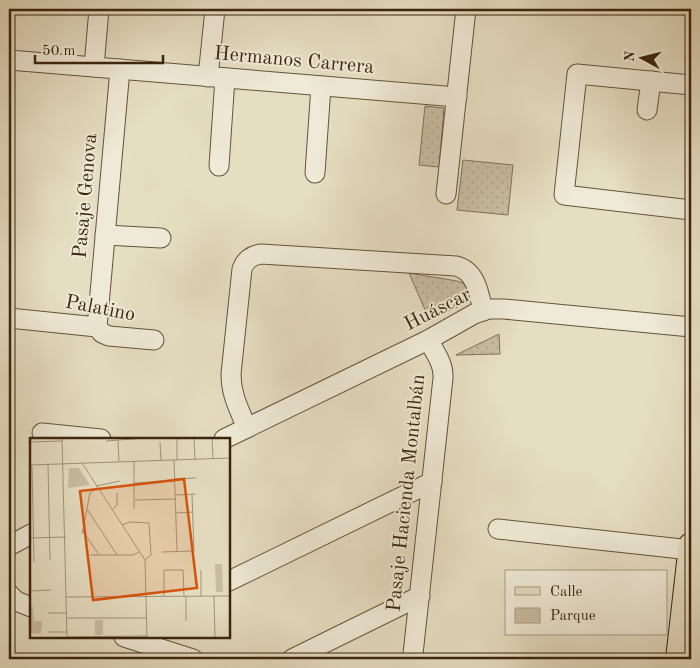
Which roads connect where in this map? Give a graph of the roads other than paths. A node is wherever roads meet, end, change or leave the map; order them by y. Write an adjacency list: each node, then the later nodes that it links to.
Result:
1 (99, 9): 5 (street)
2 (215, 9): 7 (street)
3 (466, 9): 11 (street)
4 (9, 60): 5 (street, Hermanos Carrera)
5 (94, 67): 6 (street, Hermanos Carrera)
6 (120, 69): 7 (street, Hermanos Carrera); 17 (street, Pasaje Genova)
7 (217, 77): 10 (street, Hermanos Carrera); 13 (street)
8 (651, 81): 9 (street); 12 (street); 16 (street)
9 (691, 85)
10 (321, 86): 11 (street, Hermanos Carrera); 14 (street)
11 (457, 98): 15 (street)
12 (647, 110)
13 (219, 166)
14 (314, 173)
15 (446, 194)
16 (691, 210)
17 (105, 235): 18 (street); 21 (street, Pasaje Genova)
18 (161, 238)
19 (483, 311): 22 (street, Huáscar); 24 (street, Huáscar); 25 (street)
20 (9, 318): 21 (street, Palatino)
21 (97, 327): 23 (street, Palatino)
22 (691, 327)
23 (154, 340)
24 (428, 340): 25 (street, Huáscar); 29 (street, Pasaje Hacienda Montalbán)
25 (247, 428): 28 (street, Huáscar)
26 (42, 433): 27 (street)
27 (91, 438)
28 (226, 438)
29 (432, 482): 35 (street); 37 (street, Pasaje Hacienda Montalbán)
30 (498, 529): 34 (street)
31 (30, 535): 33 (street)
32 (691, 545): 34 (main road)
33 (9, 546)
34 (691, 550): 43 (main road)
35 (230, 581)
36 (9, 594): 38 (street)
37 (420, 596): 40 (street, Pasaje Hacienda Montalbán); 42 (street)
38 (30, 607)
39 (127, 638): 41 (street)
40 (413, 654)
41 (193, 659)
42 (292, 659)
43 (678, 659)

